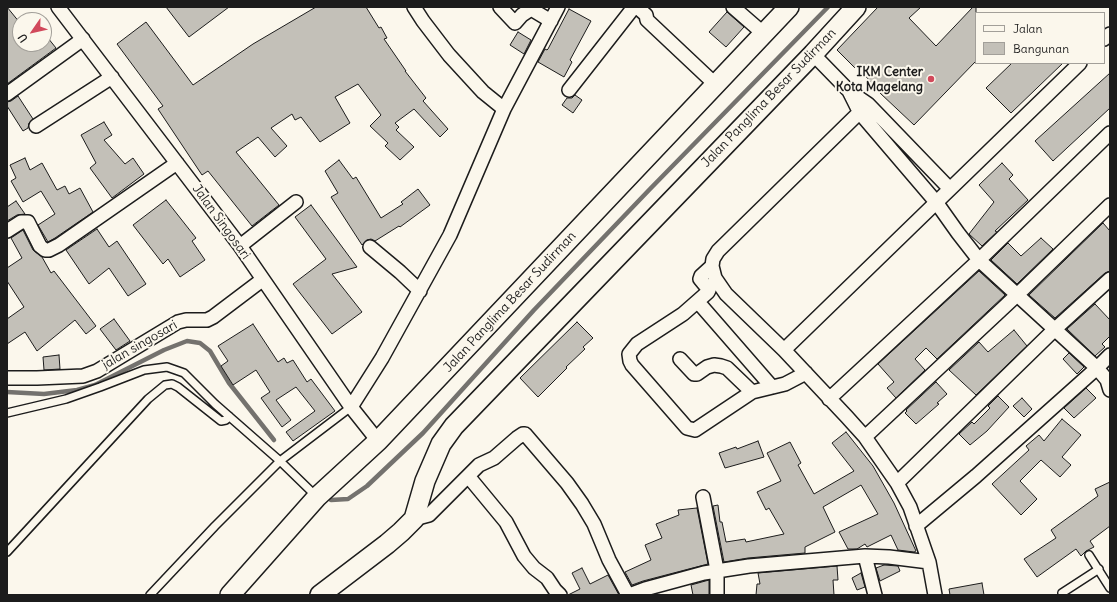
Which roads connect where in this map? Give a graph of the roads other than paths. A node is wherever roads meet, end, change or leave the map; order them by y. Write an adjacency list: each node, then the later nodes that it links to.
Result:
1 (58, 7): 12 (street, Jalan Singosari)
2 (414, 7): 20 (street)
3 (500, 7): 10 (street)
4 (558, 7): 10 (street)
5 (634, 7): 17 (street)
6 (637, 7): 16 (street)
7 (733, 7): 11 (street)
8 (789, 7): 11 (main road, Jalan Panglima Besar Sudirman)
9 (856, 7): 13 (main road, Jalan Panglima Besar Sudirman)
10 (551, 21): 20 (street)
11 (764, 34): 16 (main road, Jalan Panglima Besar Sudirman)
12 (83, 39): 15 (street, Jalan Singosari); 18 (street)
13 (813, 54): 19 (street); 59 (main road, Jalan Panglima Besar Sudirman)
14 (1079, 64): 24 (street)
15 (112, 77): 21 (street); 23 (street, Jalan Singosari)
16 (716, 84): 53 (main road, Jalan Panglima Besar Sudirman)
17 (569, 90)
18 (7, 94)
19 (864, 108): 24 (street); 26 (street); 32 (street)
20 (504, 109): 35 (street)
21 (36, 126)
22 (1110, 133): 31 (street)
23 (177, 163): 28 (street); 29 (street, Jalan Singosari)
24 (949, 188): 26 (street)
25 (296, 202): 29 (street)
26 (936, 202): 31 (street); 39 (street)
27 (1110, 205): 36 (street)
28 (7, 231)
29 (240, 246): 34 (street, Jalan Singosari)
30 (370, 247): 35 (street)
31 (979, 260): 36 (street); 48 (street)
32 (712, 266): 37 (street); 39 (street)
33 (1110, 279): 38 (street)
34 (262, 280): 44 (street, jalan singosari); 49 (street, Jalan Singosari)
35 (420, 291): 49 (street)
36 (1017, 295): 38 (street); 52 (street)
37 (698, 302): 46 (street); 47 (street)
38 (1054, 330): 42 (street); 56 (street)
39 (784, 350): 43 (street)
40 (1110, 355): 42 (street)
41 (680, 359): 47 (street)
42 (1097, 368): 45 (street); 60 (street)
43 (806, 373): 46 (street); 48 (street)
44 (7, 378)
45 (1109, 383)
46 (772, 387): 47 (street)
47 (752, 392)
48 (829, 399): 52 (street)
49 (351, 407): 53 (street, Jalan Singosari); 54 (lane)
50 (7, 413): 51 (lane)
51 (230, 416): 54 (lane); 61 (lane)
52 (865, 437): 56 (street)
53 (378, 441): 57 (main road, Jalan Panglima Besar Sudirman)
54 (280, 461): 57 (lane); 69 (lane)
55 (468, 476): 59 (street); 72 (street); 73 (street)
56 (897, 483): 60 (street)
57 (317, 497): 70 (main road, Jalan Panglima Besar Sudirman)
58 (702, 497): 66 (street)
59 (414, 519): 71 (main road, Jalan Panglima Besar Sudirman)
60 (916, 526): 64 (street)
61 (7, 552)
62 (1090, 555): 65 (lane)
63 (865, 556): 64 (street); 66 (street); 75 (street)
64 (929, 562): 76 (street)
65 (1099, 569): 67 (lane); 68 (lane)
66 (717, 570): 73 (street); 74 (street)
67 (1110, 588)
68 (1062, 593)
69 (150, 595)
70 (230, 595)
71 (320, 595)
72 (560, 595)
73 (628, 595)
74 (717, 595)
75 (875, 595)
76 (935, 595)

